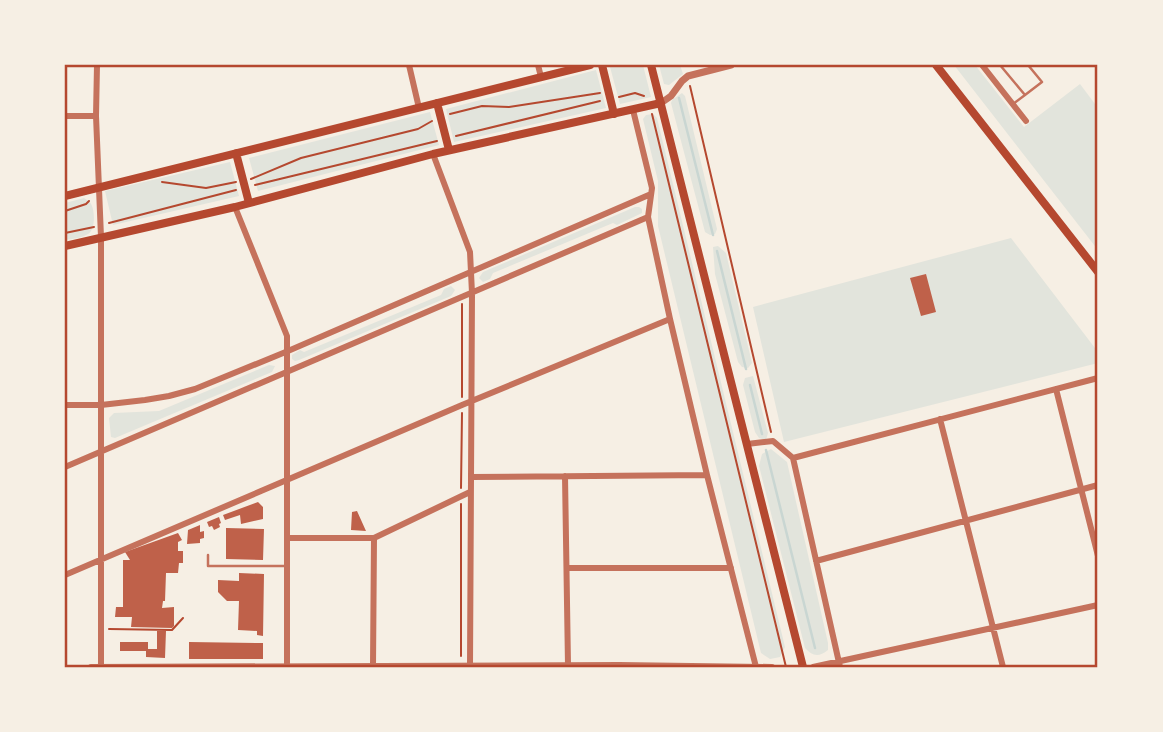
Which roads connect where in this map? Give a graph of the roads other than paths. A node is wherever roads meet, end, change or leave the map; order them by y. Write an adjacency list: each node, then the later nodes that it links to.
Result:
1 (97, 65): 21 (street)
2 (410, 65): 17 (street)
3 (538, 65): 12 (street)
4 (590, 65): 12 (main road)
5 (602, 65): 19 (main road)
6 (651, 65): 15 (main road)
7 (731, 65): 15 (street)
8 (936, 65): 35 (main road)
9 (982, 65): 16 (street)
10 (1000, 65): 13 (lane)
11 (1028, 65): 13 (lane)
12 (541, 77): 14 (main road)
13 (1025, 95): 16 (lane)
14 (438, 103): 17 (main road); 23 (main road)
15 (661, 103): 18 (main road); 46 (main road)
16 (1013, 104): 22 (street)
17 (419, 108): 24 (main road)
18 (634, 110): 19 (main road); 27 (street)
19 (614, 114): 23 (main road)
20 (65, 116): 21 (street)
21 (96, 116): 26 (street)
22 (1026, 121)
23 (449, 150): 25 (main road)
24 (236, 153): 26 (main road); 29 (main road)
25 (433, 154): 29 (main road); 34 (street)
26 (99, 192): 28 (main road); 32 (street)
27 (651, 194): 31 (street); 34 (street)
28 (65, 196)
29 (249, 203): 30 (main road)
30 (235, 207): 32 (main road); 38 (street)
31 (648, 217): 36 (street); 37 (street)
32 (102, 237): 33 (main road); 44 (street)
33 (65, 246)
34 (471, 271): 36 (street); 38 (street)
35 (1098, 272)
36 (472, 293): 39 (street); 42 (street)
37 (670, 319): 42 (street); 50 (street)
38 (288, 351): 39 (street); 44 (street)
39 (287, 371): 47 (street); 53 (street)
40 (1098, 378): 41 (street)
41 (1056, 389): 45 (street); 55 (street)
42 (472, 401): 52 (street); 53 (street)
43 (65, 404): 44 (street)
44 (101, 405): 47 (street)
45 (940, 419): 48 (street); 57 (street)
46 (747, 444): 48 (street); 81 (main road)
47 (102, 451): 49 (street); 62 (street)
48 (793, 458): 63 (street)
49 (65, 467)
50 (707, 475): 51 (street); 66 (street)
51 (565, 476): 52 (street); 65 (street)
52 (471, 477): 56 (street)
53 (287, 480): 58 (street); 62 (street)
54 (1098, 485): 55 (street)
55 (1082, 490): 57 (street); 61 (street)
56 (471, 492): 59 (street); 74 (street)
57 (966, 521): 63 (street); 69 (street)
58 (288, 538): 59 (street); 64 (street)
59 (374, 538): 72 (street)
60 (208, 555): 64 (lane)
61 (1098, 556)
62 (102, 560): 67 (street); 77 (street)
63 (816, 561): 70 (street)
64 (287, 566): 78 (street)
65 (567, 568): 66 (street); 71 (street)
66 (731, 568): 79 (street)
67 (65, 575)
68 (1098, 605): 69 (street)
69 (993, 628): 70 (street); 83 (street)
70 (840, 664): 82 (street)
71 (568, 665): 74 (street); 75 (street)
72 (373, 666): 73 (street); 78 (street)
73 (461, 666): 74 (street)
74 (470, 666)
75 (619, 666): 79 (street)
76 (91, 667): 77 (street)
77 (101, 667): 78 (street)
78 (287, 667)
79 (756, 667): 80 (street)
80 (772, 667)
81 (803, 667)
82 (813, 667)
83 (1003, 667)

